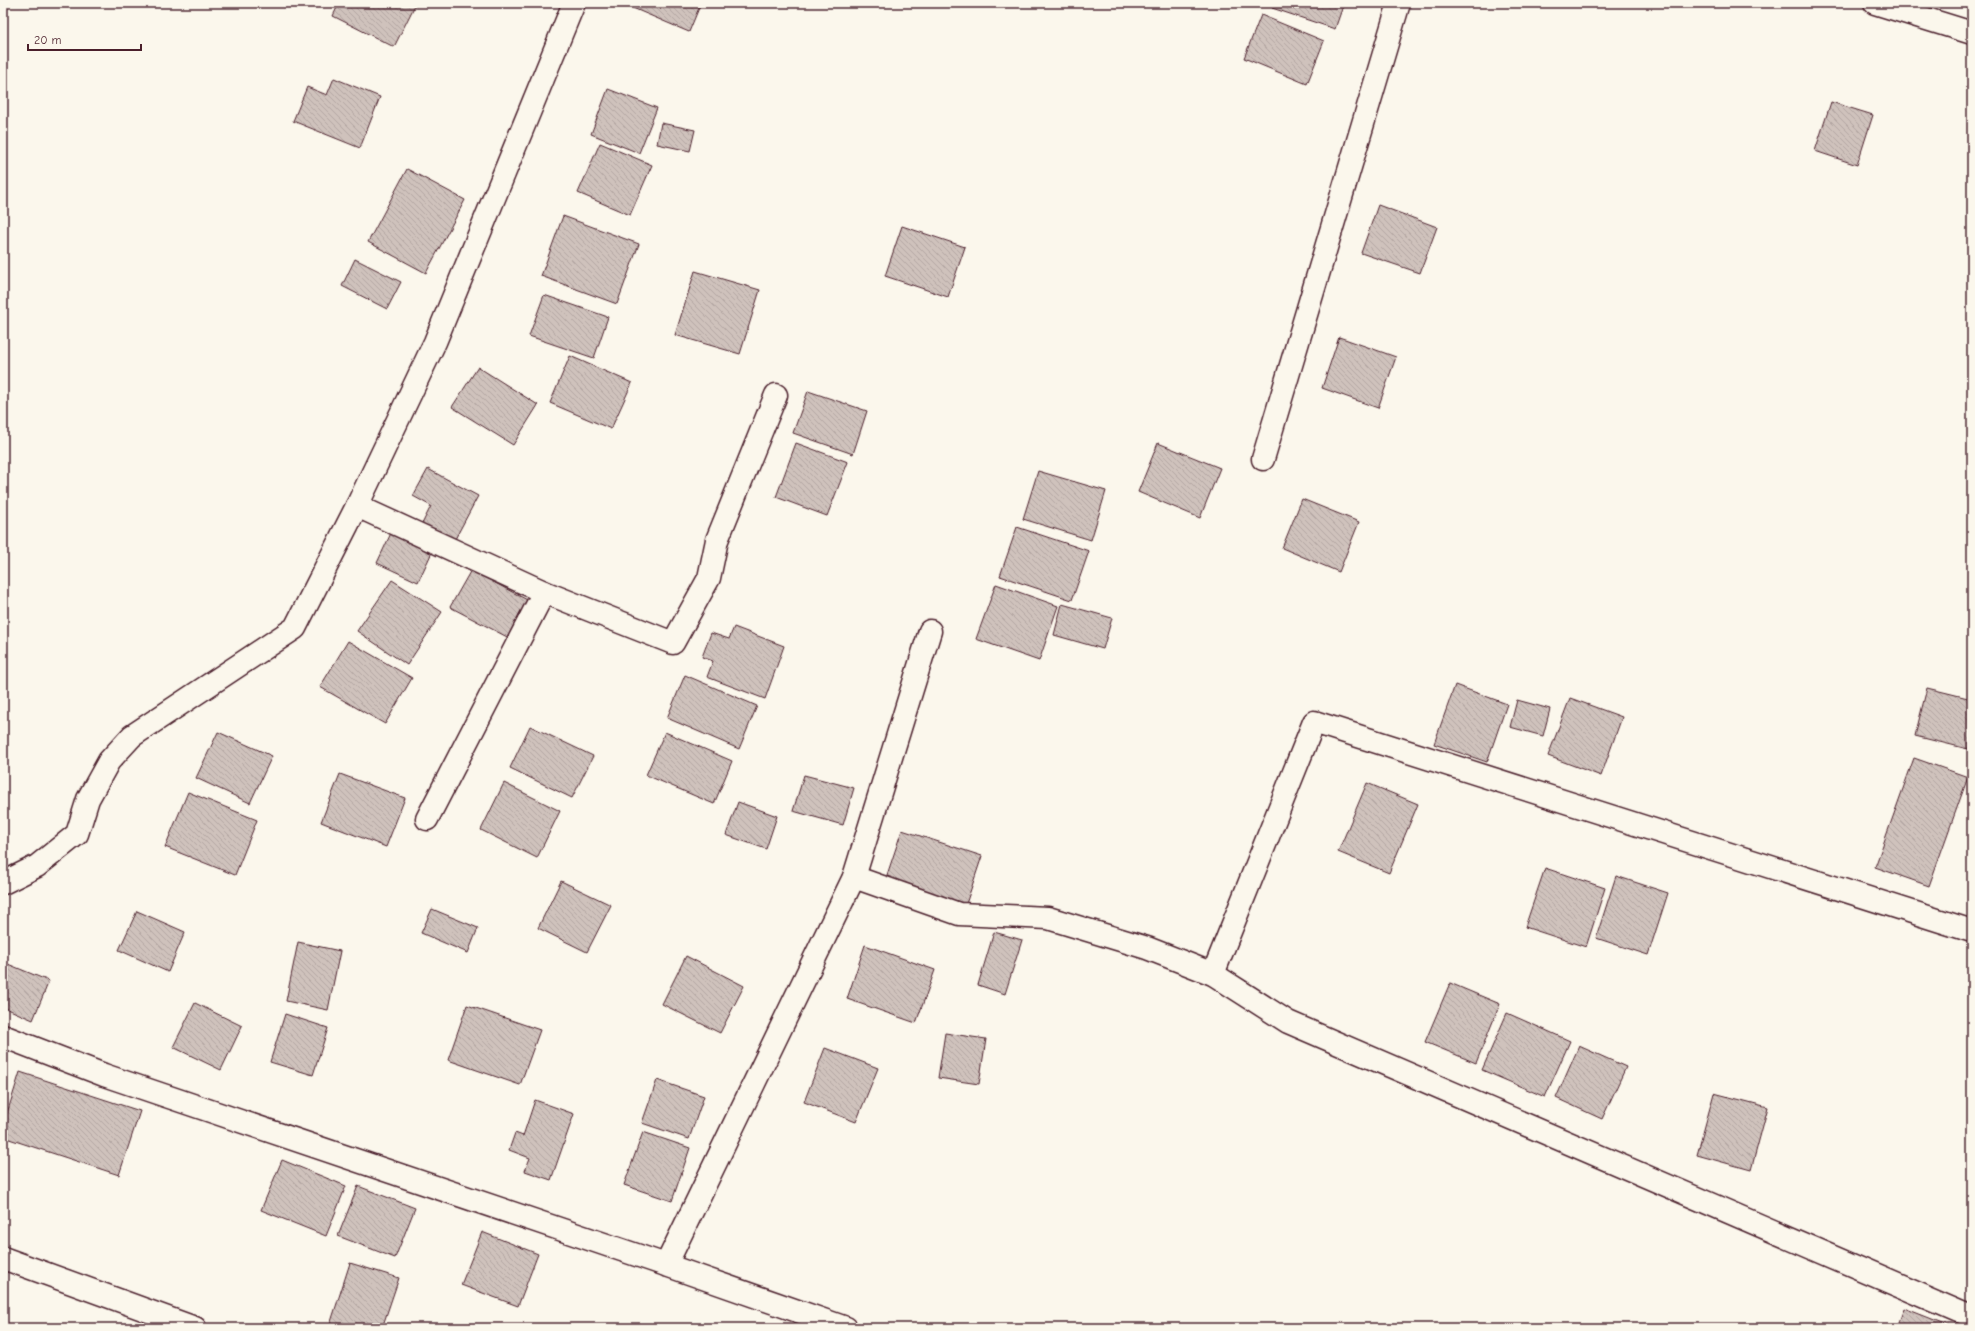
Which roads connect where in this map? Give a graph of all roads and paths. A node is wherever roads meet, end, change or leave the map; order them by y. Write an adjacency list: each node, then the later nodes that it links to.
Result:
1 (574, 3): 7 (street)
2 (1399, 3): 6 (street)
3 (1875, 3): 4 (street)
4 (1972, 33)
5 (776, 395): 8 (street)
6 (1264, 459)
7 (357, 506): 8 (street); 12 (street)
8 (544, 592): 10 (street)
9 (930, 631): 11 (street)
10 (427, 819)
11 (854, 877): 14 (street); 17 (street)
12 (3, 883)
13 (1972, 931): 14 (street)
14 (1212, 974): 18 (street)
15 (3, 1036): 17 (street)
16 (3, 1258): 19 (street)
17 (666, 1265): 20 (street)
18 (1972, 1317)
19 (195, 1328)
20 (846, 1328)

